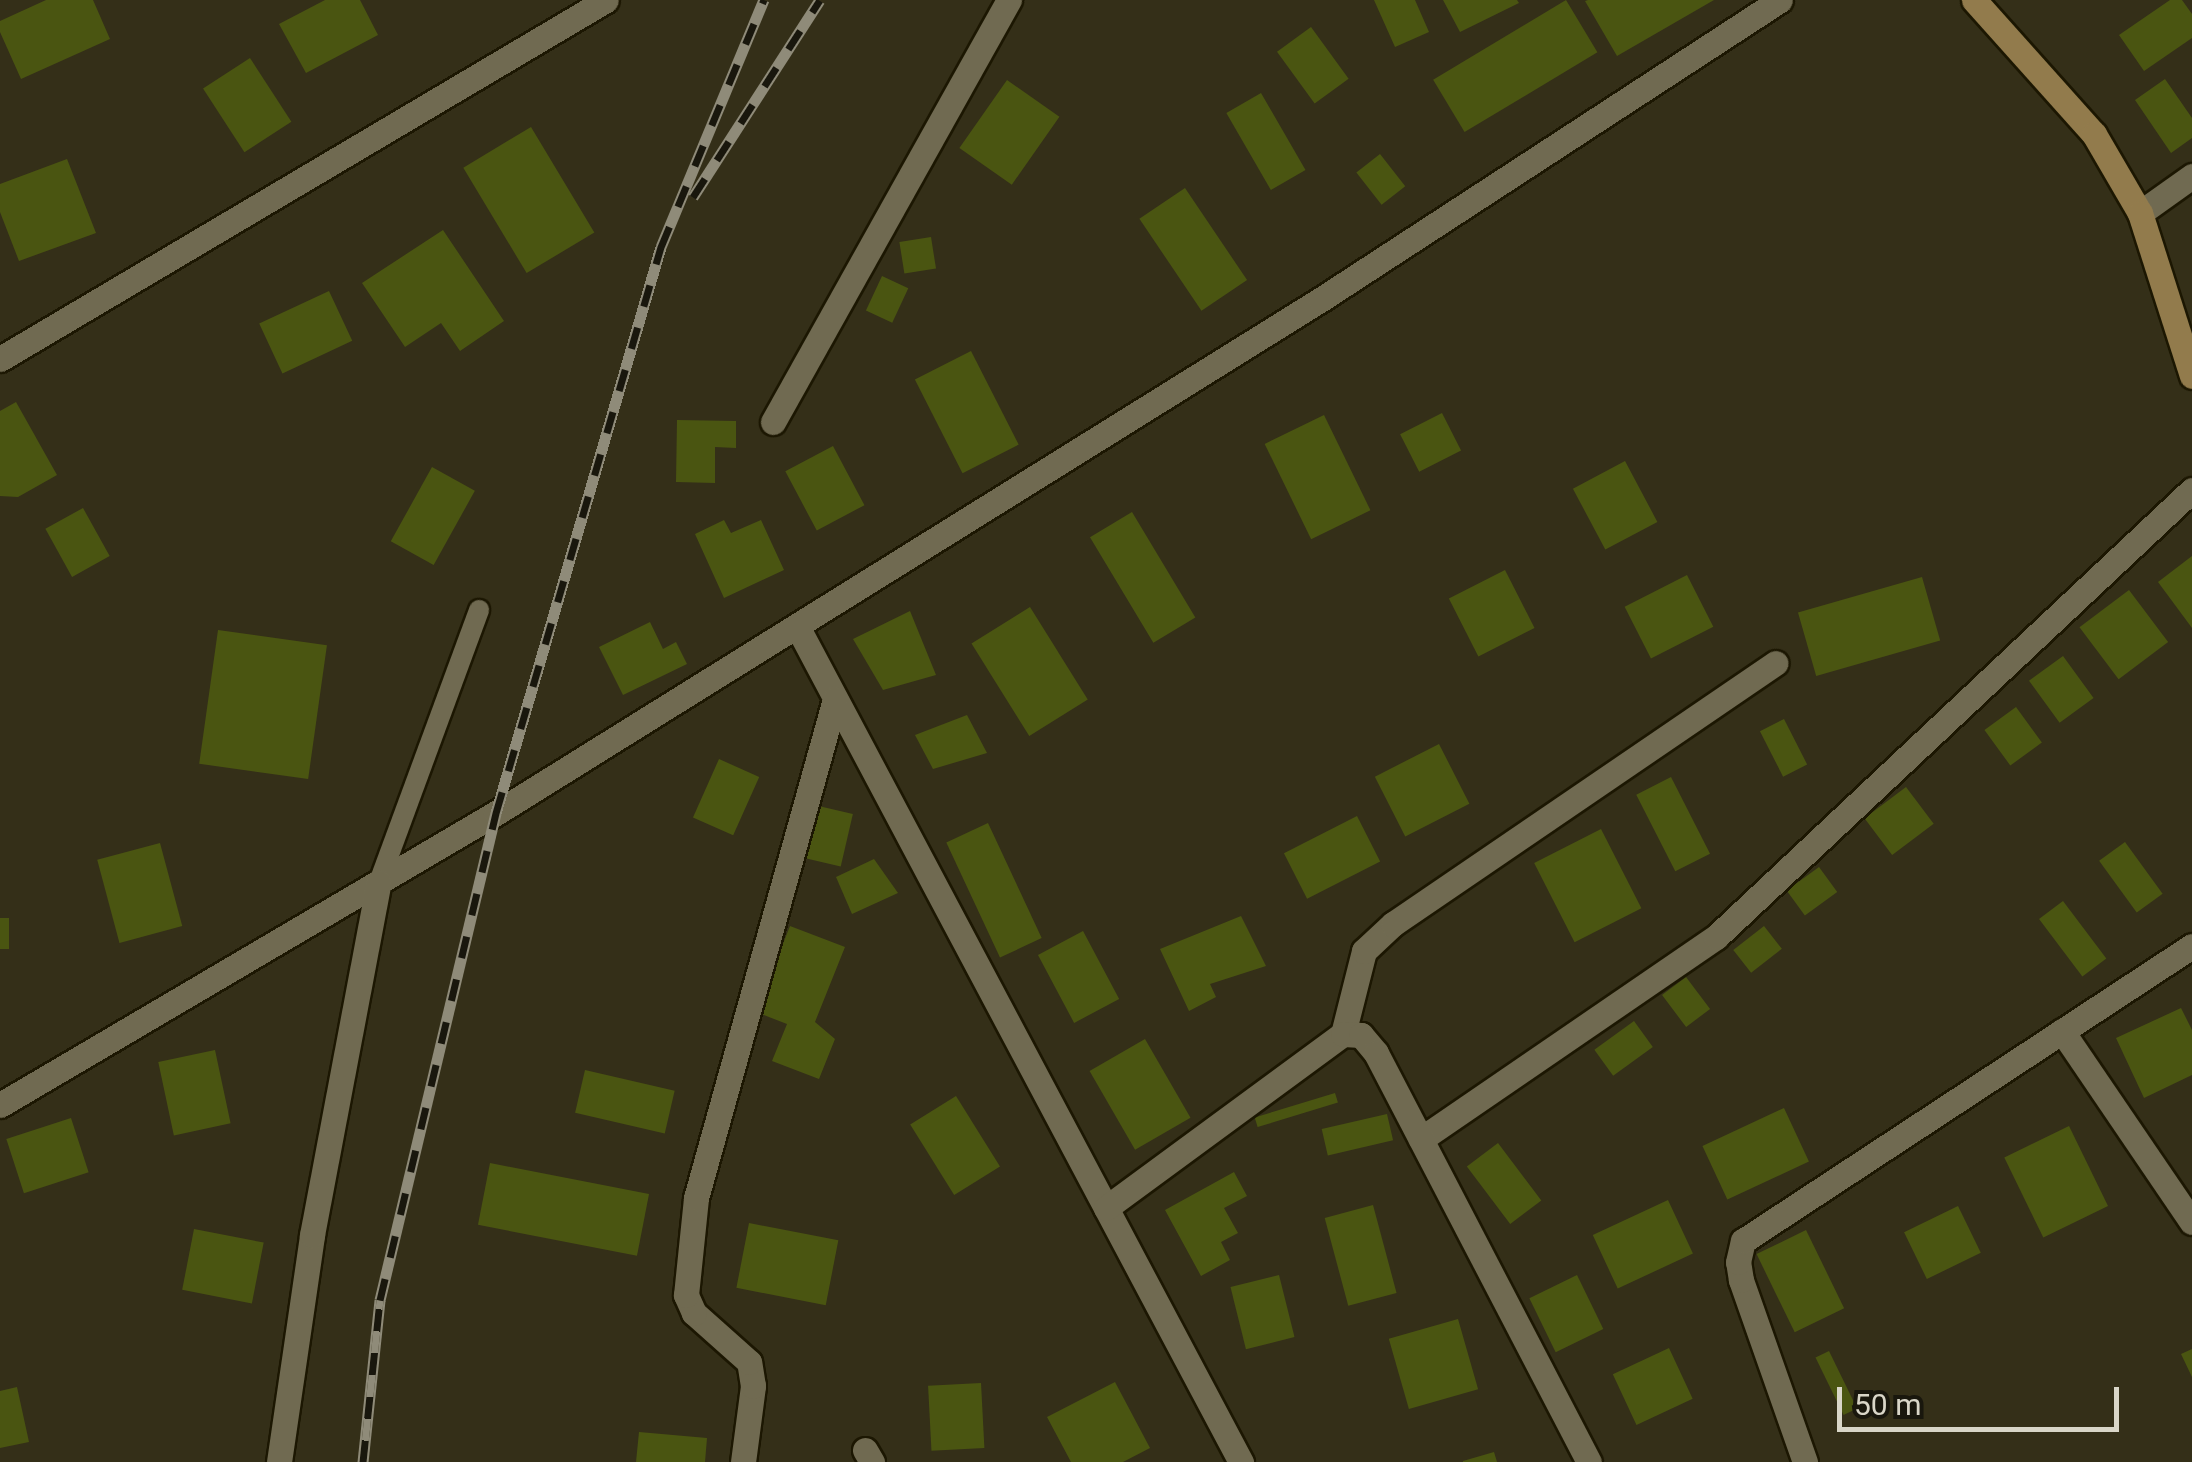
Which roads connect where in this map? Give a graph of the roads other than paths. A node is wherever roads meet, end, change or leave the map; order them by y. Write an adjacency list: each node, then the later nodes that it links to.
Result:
1 (606, 0): 7 (street)
2 (1009, 0): 9 (street)
3 (1780, 0): 12 (street)
4 (1974, 0): 6 (street)
5 (2192, 176): 6 (street)
6 (2140, 212): 8 (street)
7 (0, 359)
8 (2192, 376)
9 (773, 422)
10 (2192, 490): 20 (street)
11 (479, 610): 15 (lane)
12 (798, 626): 14 (street); 15 (street)
13 (1775, 663): 18 (street)
14 (836, 698): 21 (street); 24 (street)
15 (379, 882): 19 (street); 23 (street)
16 (2192, 946): 17 (street)
17 (2062, 1031): 22 (street); 27 (street)
18 (1343, 1034): 20 (street); 21 (street)
19 (0, 1105)
20 (1421, 1139): 26 (street)
21 (1106, 1208): 25 (street)
22 (2192, 1222)
23 (279, 1462)
24 (743, 1462)
25 (1241, 1462)
26 (1589, 1462)
27 (1805, 1462)

